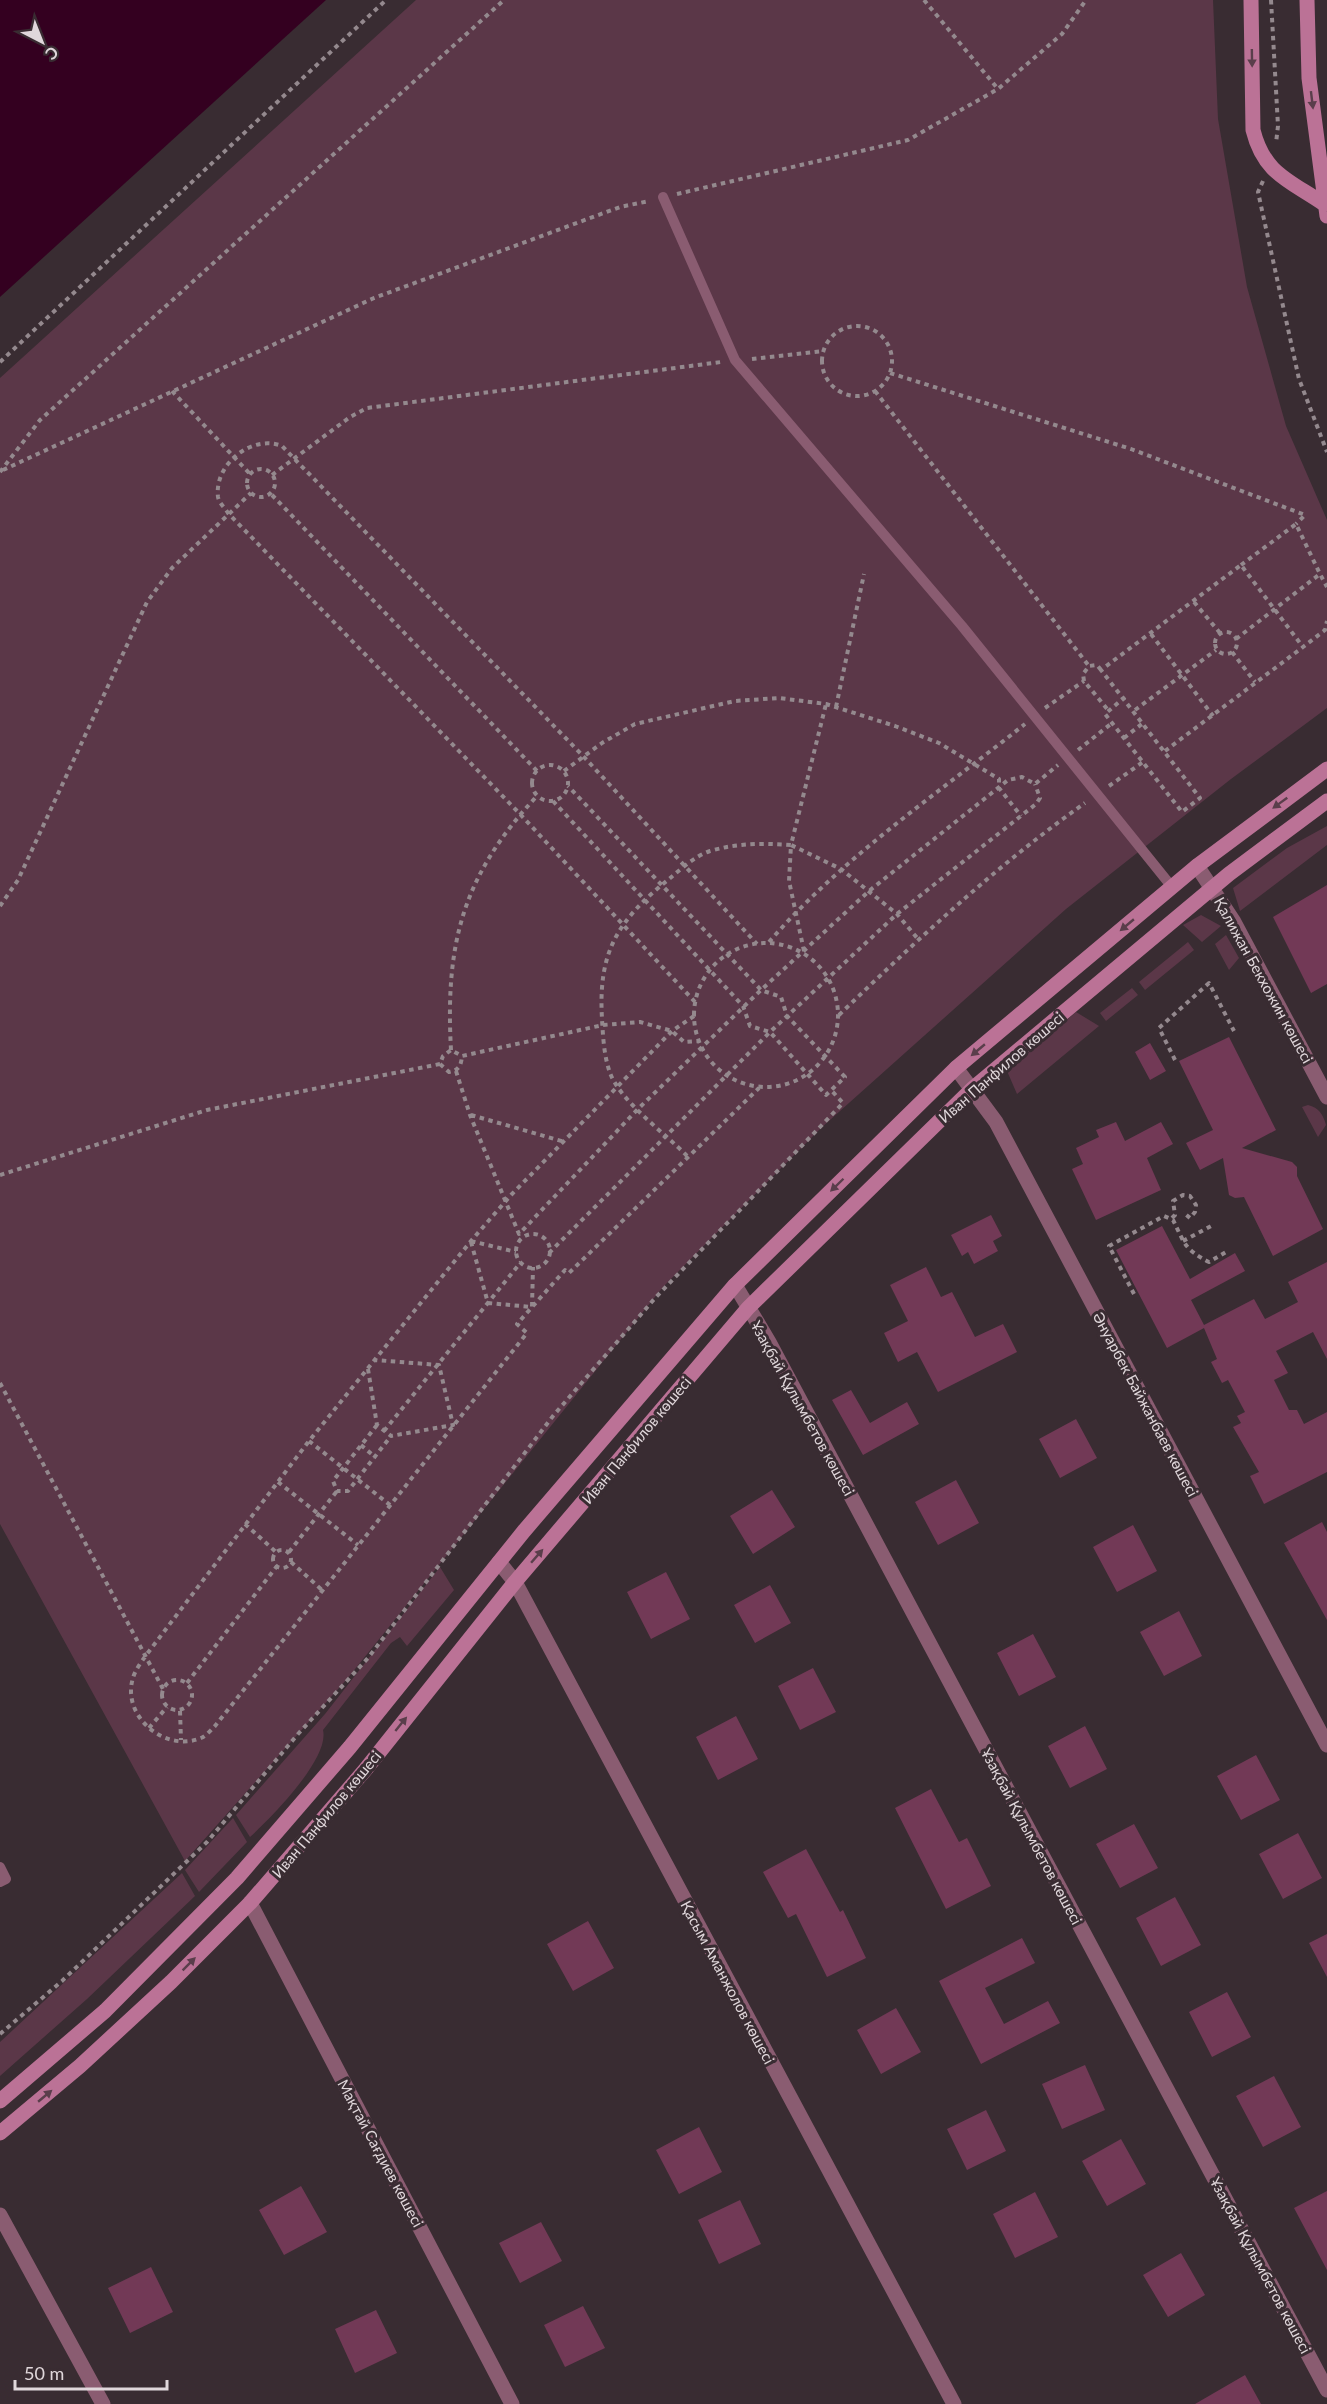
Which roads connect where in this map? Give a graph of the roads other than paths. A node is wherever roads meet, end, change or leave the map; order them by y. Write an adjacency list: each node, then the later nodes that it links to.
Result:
1 (1251, 0): 4 (street, one-way to 4)
2 (1307, 0): 4 (street, one-way to 4)
3 (663, 197): 8 (lane)
4 (1326, 210)
5 (1326, 770): 7 (street, Иван Панфилов көшесі, one-way to 7)
6 (1327, 802): 9 (street, Иван Панфилов көшесі)
7 (1197, 866): 8 (street, Иван Панфилов көшесі); 9 (street, Қалижан Бекхожин көшесі)
8 (1172, 887): 10 (street, Иван Панфилов көшесі, one-way to 10)
9 (1213, 888): 11 (street, Иван Панфилов көшесі); 12 (street, Қалижан Бекхожин көшесі)
10 (956, 1068): 11 (street, Әнуарбек Байжанбаев көшесі); 13 (street, Иван Панфилов көшесі, one-way to 13)
11 (972, 1089): 14 (street, Иван Панфилов көшесі); 17 (street, Әнуарбек Байжанбаев көшесі)
12 (1327, 1097)
13 (735, 1285): 14 (street, Ұзақбай Құлымбетов көшесі); 15 (street, Иван Панфилов көшесі)
14 (748, 1308): 16 (street, Иван Панфилов көшесі, one-way to 14); 24 (street, Ұзақбай Құлымбетов көшесі)
15 (499, 1562): 16 (street, Қасым Аманжолов көшесі); 21 (street, Иван Панфилов көшесі)
16 (515, 1582): 20 (street, Иван Панфилов көшесі, one-way to 16); 27 (street, Қасым Аманжолов көшесі)
17 (1327, 1745)
18 (0, 1867): 19 (lane)
19 (0, 1882)
20 (250, 1903): 22 (street, Иван Панфилов көшесі, one-way to 20); 26 (street, Мақтай Сағдиев көшесі)
21 (0, 2101)
22 (0, 2133)
23 (0, 2215): 25 (street)
24 (1327, 2390)
25 (103, 2404)
26 (512, 2404)
27 (954, 2404)

